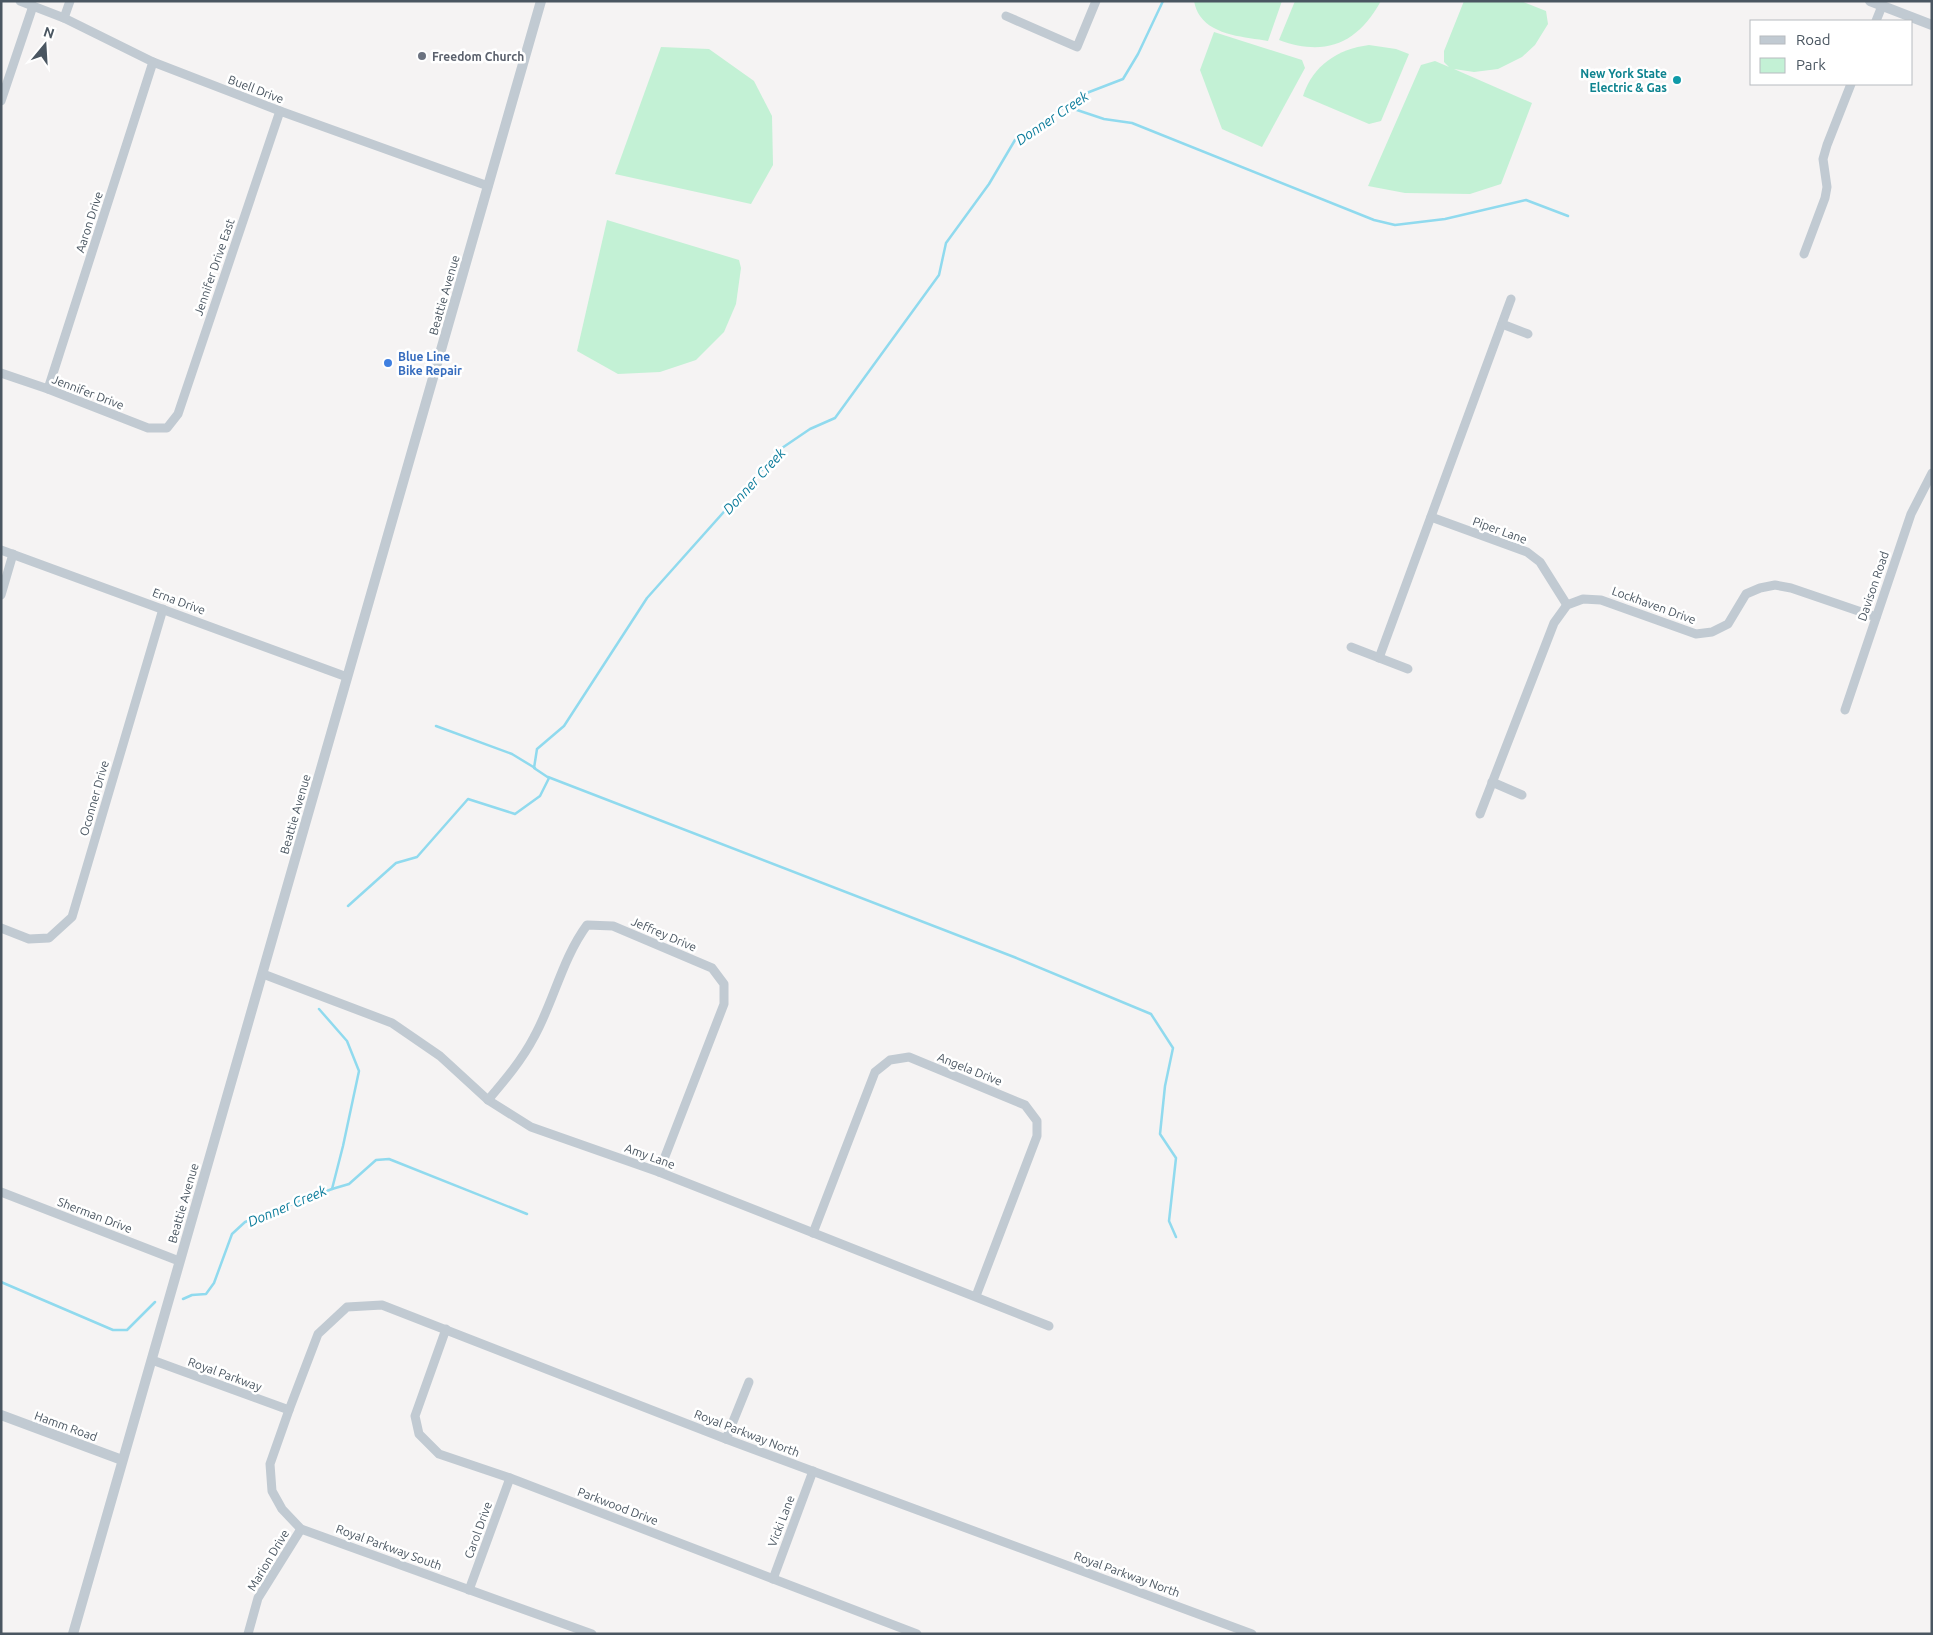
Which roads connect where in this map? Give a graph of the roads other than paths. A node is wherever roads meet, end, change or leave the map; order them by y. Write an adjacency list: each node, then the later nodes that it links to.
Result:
1 (20, 1): 6 (street, Buell Drive)
2 (70, 1): 9 (street)
3 (541, 1): 16 (street, Beattie Avenue)
4 (1096, 1): 8 (street)
5 (1870, 1): 7 (street)
6 (33, 6): 9 (street, Buell Drive); 14 (street)
7 (1882, 6): 10 (street); 11 (street)
8 (1006, 16)
9 (64, 18): 12 (street, Buell Drive)
10 (1876, 20)
11 (1932, 26)
12 (153, 62): 15 (street, Buell Drive); 22 (street, Aaron Drive)
13 (1851, 85): 17 (street)
14 (1, 102)
15 (280, 111): 16 (street, Buell Drive); 23 (street, Jennifer Drive East)
16 (488, 186): 35 (street, Beattie Avenue)
17 (1804, 254)
18 (1511, 299): 19 (street)
19 (1502, 324): 20 (street); 25 (street)
20 (1528, 334)
21 (1, 373): 22 (street, Jennifer Drive)
22 (48, 389): 23 (street, Jennifer Drive)
23 (167, 428)
24 (1932, 473): 31 (street, Davison Road)
25 (1431, 517): 29 (street, Piper Lane); 33 (street)
26 (1, 550): 27 (street, Erna Drive)
27 (13, 554): 28 (street); 30 (street, Erna Drive)
28 (1, 595)
29 (1567, 605): 31 (street, Lockhaven Drive); 37 (street)
30 (163, 609): 35 (street, Erna Drive); 40 (street, Oconner Drive)
31 (1876, 617): 36 (street, Davison Road)
32 (1350, 647): 33 (street)
33 (1379, 658): 34 (street)
34 (1408, 669)
35 (347, 677): 41 (street, Beattie Avenue)
36 (1844, 710)
37 (1492, 782): 38 (street); 39 (street)
38 (1522, 795)
39 (1480, 814)
40 (1, 928)
41 (263, 974): 42 (street, Amy Lane); 46 (street, Beattie Avenue)
42 (488, 1100): 43 (street, Amy Lane); 43 (street, Jeffrey Drive)
43 (659, 1172): 45 (street, Amy Lane)
44 (1, 1192): 46 (street, Sherman Drive)
45 (813, 1233): 47 (street, Amy Lane); 47 (street, Angela Drive)
46 (179, 1261): 50 (street, Beattie Avenue)
47 (976, 1296): 48 (street, Amy Lane)
48 (1050, 1326)
49 (446, 1329): 52 (street, Royal Parkway North); 54 (street, Royal Parkway North); 57 (street, Parkwood Drive)
50 (152, 1360): 52 (street, Royal Parkway); 55 (street, Beattie Avenue)
51 (749, 1382): 54 (street)
52 (289, 1410): 58 (street, Royal Parkway South)
53 (1, 1415): 55 (street, Hamm Road)
54 (726, 1439): 56 (street, Royal Parkway North)
55 (122, 1460): 62 (street, Beattie Avenue)
56 (813, 1471): 59 (street, Vicki Lane); 61 (street, Royal Parkway North)
57 (510, 1478): 59 (street, Parkwood Drive); 60 (street, Carol Drive)
58 (301, 1529): 60 (street, Royal Parkway South); 63 (street, Marion Drive)
59 (773, 1579): 65 (street, Parkwood Drive)
60 (469, 1590): 64 (street, Royal Parkway South)
61 (1228, 1629): 66 (street, Royal Parkway North)
62 (73, 1634)
63 (248, 1634)
64 (592, 1634)
65 (917, 1634)
66 (1252, 1634)

